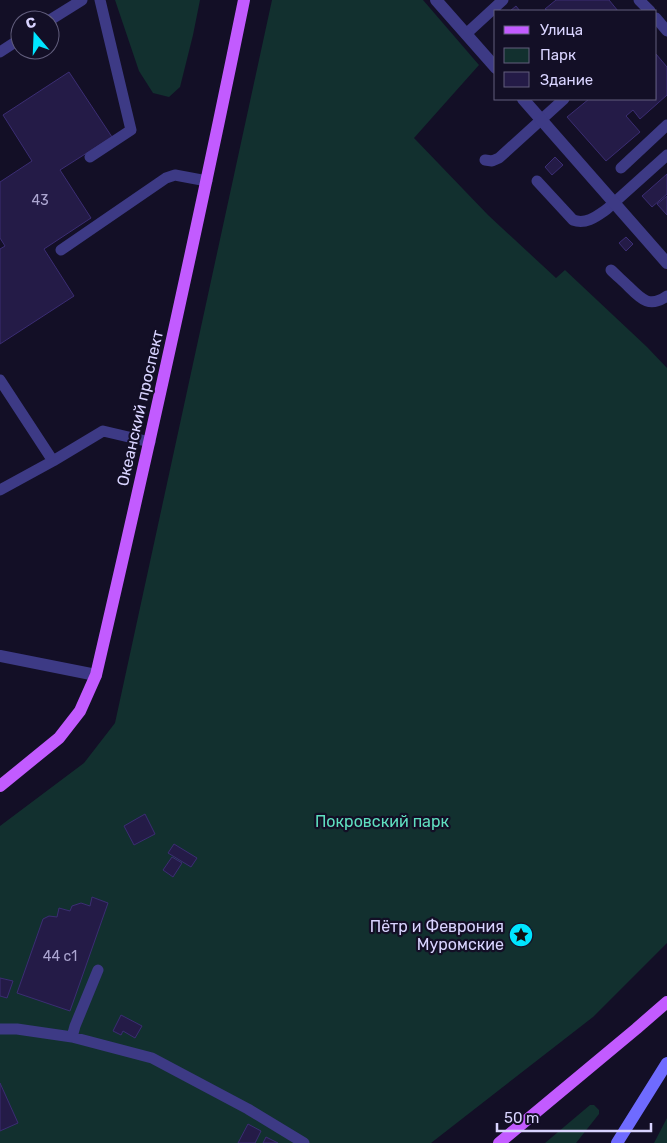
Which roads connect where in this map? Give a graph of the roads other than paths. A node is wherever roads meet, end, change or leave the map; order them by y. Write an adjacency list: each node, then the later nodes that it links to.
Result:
1 (82, 0): 8 (lane)
2 (100, 0): 18 (lane)
3 (244, 0): 21 (main road, Океанский проспект)
4 (436, 0): 11 (street)
5 (503, 0): 11 (lane)
6 (640, 0): 7 (lane)
7 (649, 10)
8 (60, 14)
9 (657, 19): 10 (lane)
10 (667, 31)
11 (466, 34): 12 (street)
12 (494, 66)
13 (524, 100): 15 (street)
14 (563, 100): 15 (lane)
15 (541, 120): 19 (lane); 23 (street)
16 (667, 125): 20 (lane)
17 (667, 154): 23 (lane)
18 (90, 157)
19 (485, 160)
20 (621, 168)
21 (207, 181): 24 (lane); 29 (main road, Океанский проспект)
22 (537, 181): 23 (lane)
23 (614, 203): 25 (street)
24 (61, 250)
25 (667, 263)
26 (611, 270): 27 (lane)
27 (667, 296)
28 (0, 380): 30 (lane)
29 (150, 442): 30 (lane); 33 (main road, Океанский проспект)
30 (53, 461): 31 (lane)
31 (0, 490)
32 (0, 656): 33 (street)
33 (96, 675): 34 (main road, Океанский проспект)
34 (0, 786)
35 (98, 970): 38 (lane)
36 (667, 1002): 41 (main road)
37 (0, 1029): 38 (lane)
38 (72, 1037): 40 (lane)
39 (667, 1063): 42 (main road)
40 (304, 1143)
41 (499, 1143)
42 (617, 1143)

